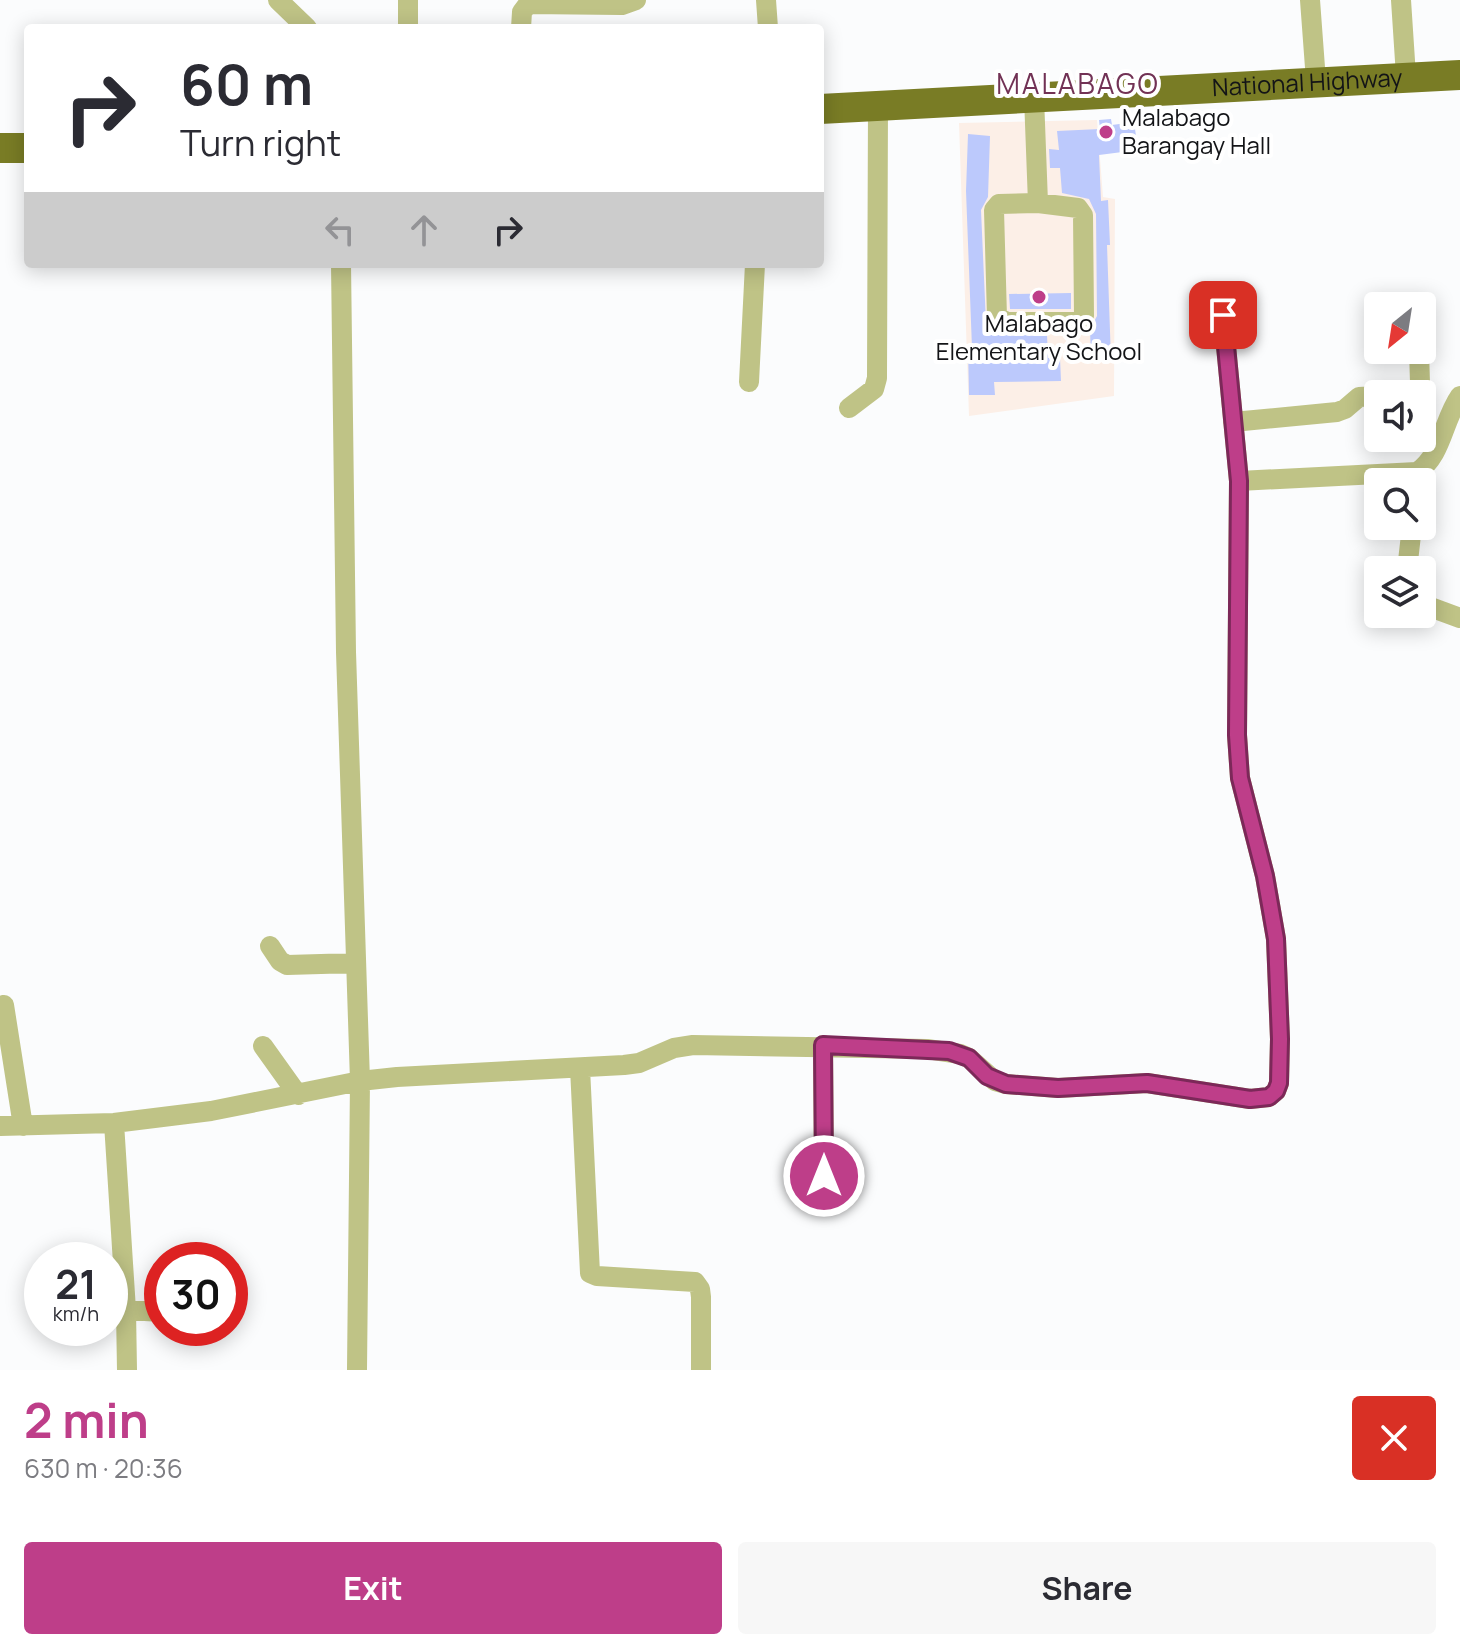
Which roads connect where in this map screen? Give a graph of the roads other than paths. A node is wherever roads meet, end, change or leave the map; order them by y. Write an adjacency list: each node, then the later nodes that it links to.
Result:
1 (278, 0): 7 (street)
2 (408, 0): 8 (street)
3 (636, 0): 9 (street)
4 (766, 0): 10 (street)
5 (1310, 0): 13 (street)
6 (1401, 0): 12 (street)
7 (303, 24)
8 (408, 24)
9 (521, 24)
10 (768, 24)
11 (1460, 75): 12 (highway, National Highway)
12 (1406, 76): 13 (highway, National Highway)
13 (1316, 81): 14 (highway, National Highway)
14 (1034, 97): 15 (highway, National Highway); 19 (street)
15 (878, 105): 16 (highway, National Highway); 26 (street)
16 (824, 109)
17 (0, 148): 18 (highway)
18 (24, 148)
19 (1038, 203): 19 (street)
20 (341, 268): 34 (street)
21 (755, 268): 23 (street)
22 (1223, 315): 27 (street)
23 (749, 382)
24 (1460, 396): 28 (street)
25 (1364, 397): 27 (street)
26 (849, 408)
27 (1233, 422): 30 (street)
28 (1425, 468)
29 (1364, 478): 30 (street)
30 (1239, 481): 36 (street)
31 (1436, 609): 32 (street)
32 (1460, 618)
33 (270, 946): 34 (street)
34 (355, 963): 39 (street)
35 (4, 1005): 43 (street)
36 (823, 1045): 38 (street); 44 (street)
37 (263, 1046): 40 (street)
38 (580, 1068): 39 (street); 49 (street)
39 (360, 1081): 40 (street); 48 (street)
40 (298, 1095): 41 (street)
41 (114, 1123): 43 (street); 45 (street)
42 (0, 1126): 43 (street)
43 (23, 1126)
44 (824, 1176)
45 (117, 1242)
46 (123, 1346): 47 (street)
47 (127, 1370)
48 (357, 1370)
49 (701, 1370)

